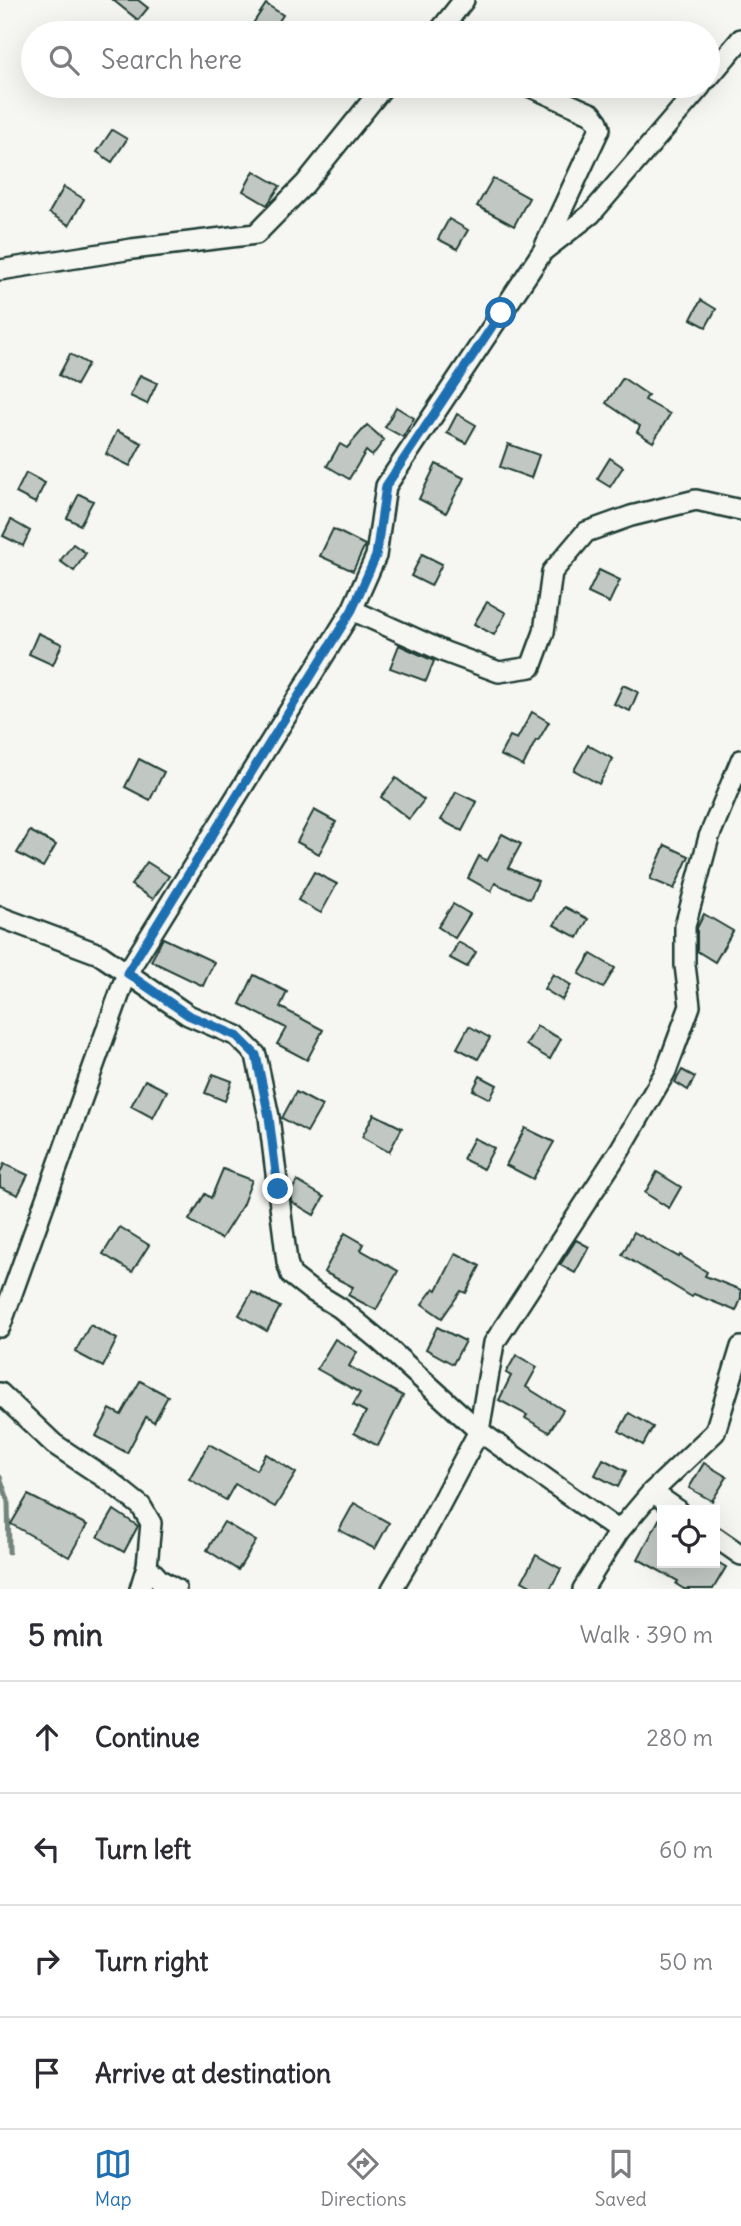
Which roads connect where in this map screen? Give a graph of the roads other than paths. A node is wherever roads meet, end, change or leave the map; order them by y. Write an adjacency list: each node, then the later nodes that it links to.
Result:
1 (464, 0): 2 (street)
2 (447, 21)
3 (741, 40): 4 (street)
4 (720, 64)
5 (374, 98): 9 (street)
6 (556, 98): 8 (street)
7 (691, 98): 8 (street)
8 (543, 251): 11 (street)
9 (0, 270)
10 (741, 510): 11 (street)
11 (352, 610): 14 (street)
12 (741, 760): 18 (street)
13 (0, 916): 14 (street)
14 (127, 973): 15 (street); 18 (street)
15 (0, 1327)
16 (741, 1347): 19 (street)
17 (0, 1393): 24 (street)
18 (479, 1431): 21 (street); 27 (street)
19 (652, 1492): 20 (street); 21 (street)
20 (671, 1505)
21 (619, 1531): 28 (street)
22 (720, 1540): 23 (street)
23 (741, 1555)
24 (147, 1566): 25 (street); 26 (street)
25 (140, 1589)
26 (176, 1589)
27 (392, 1589)
28 (583, 1589)

